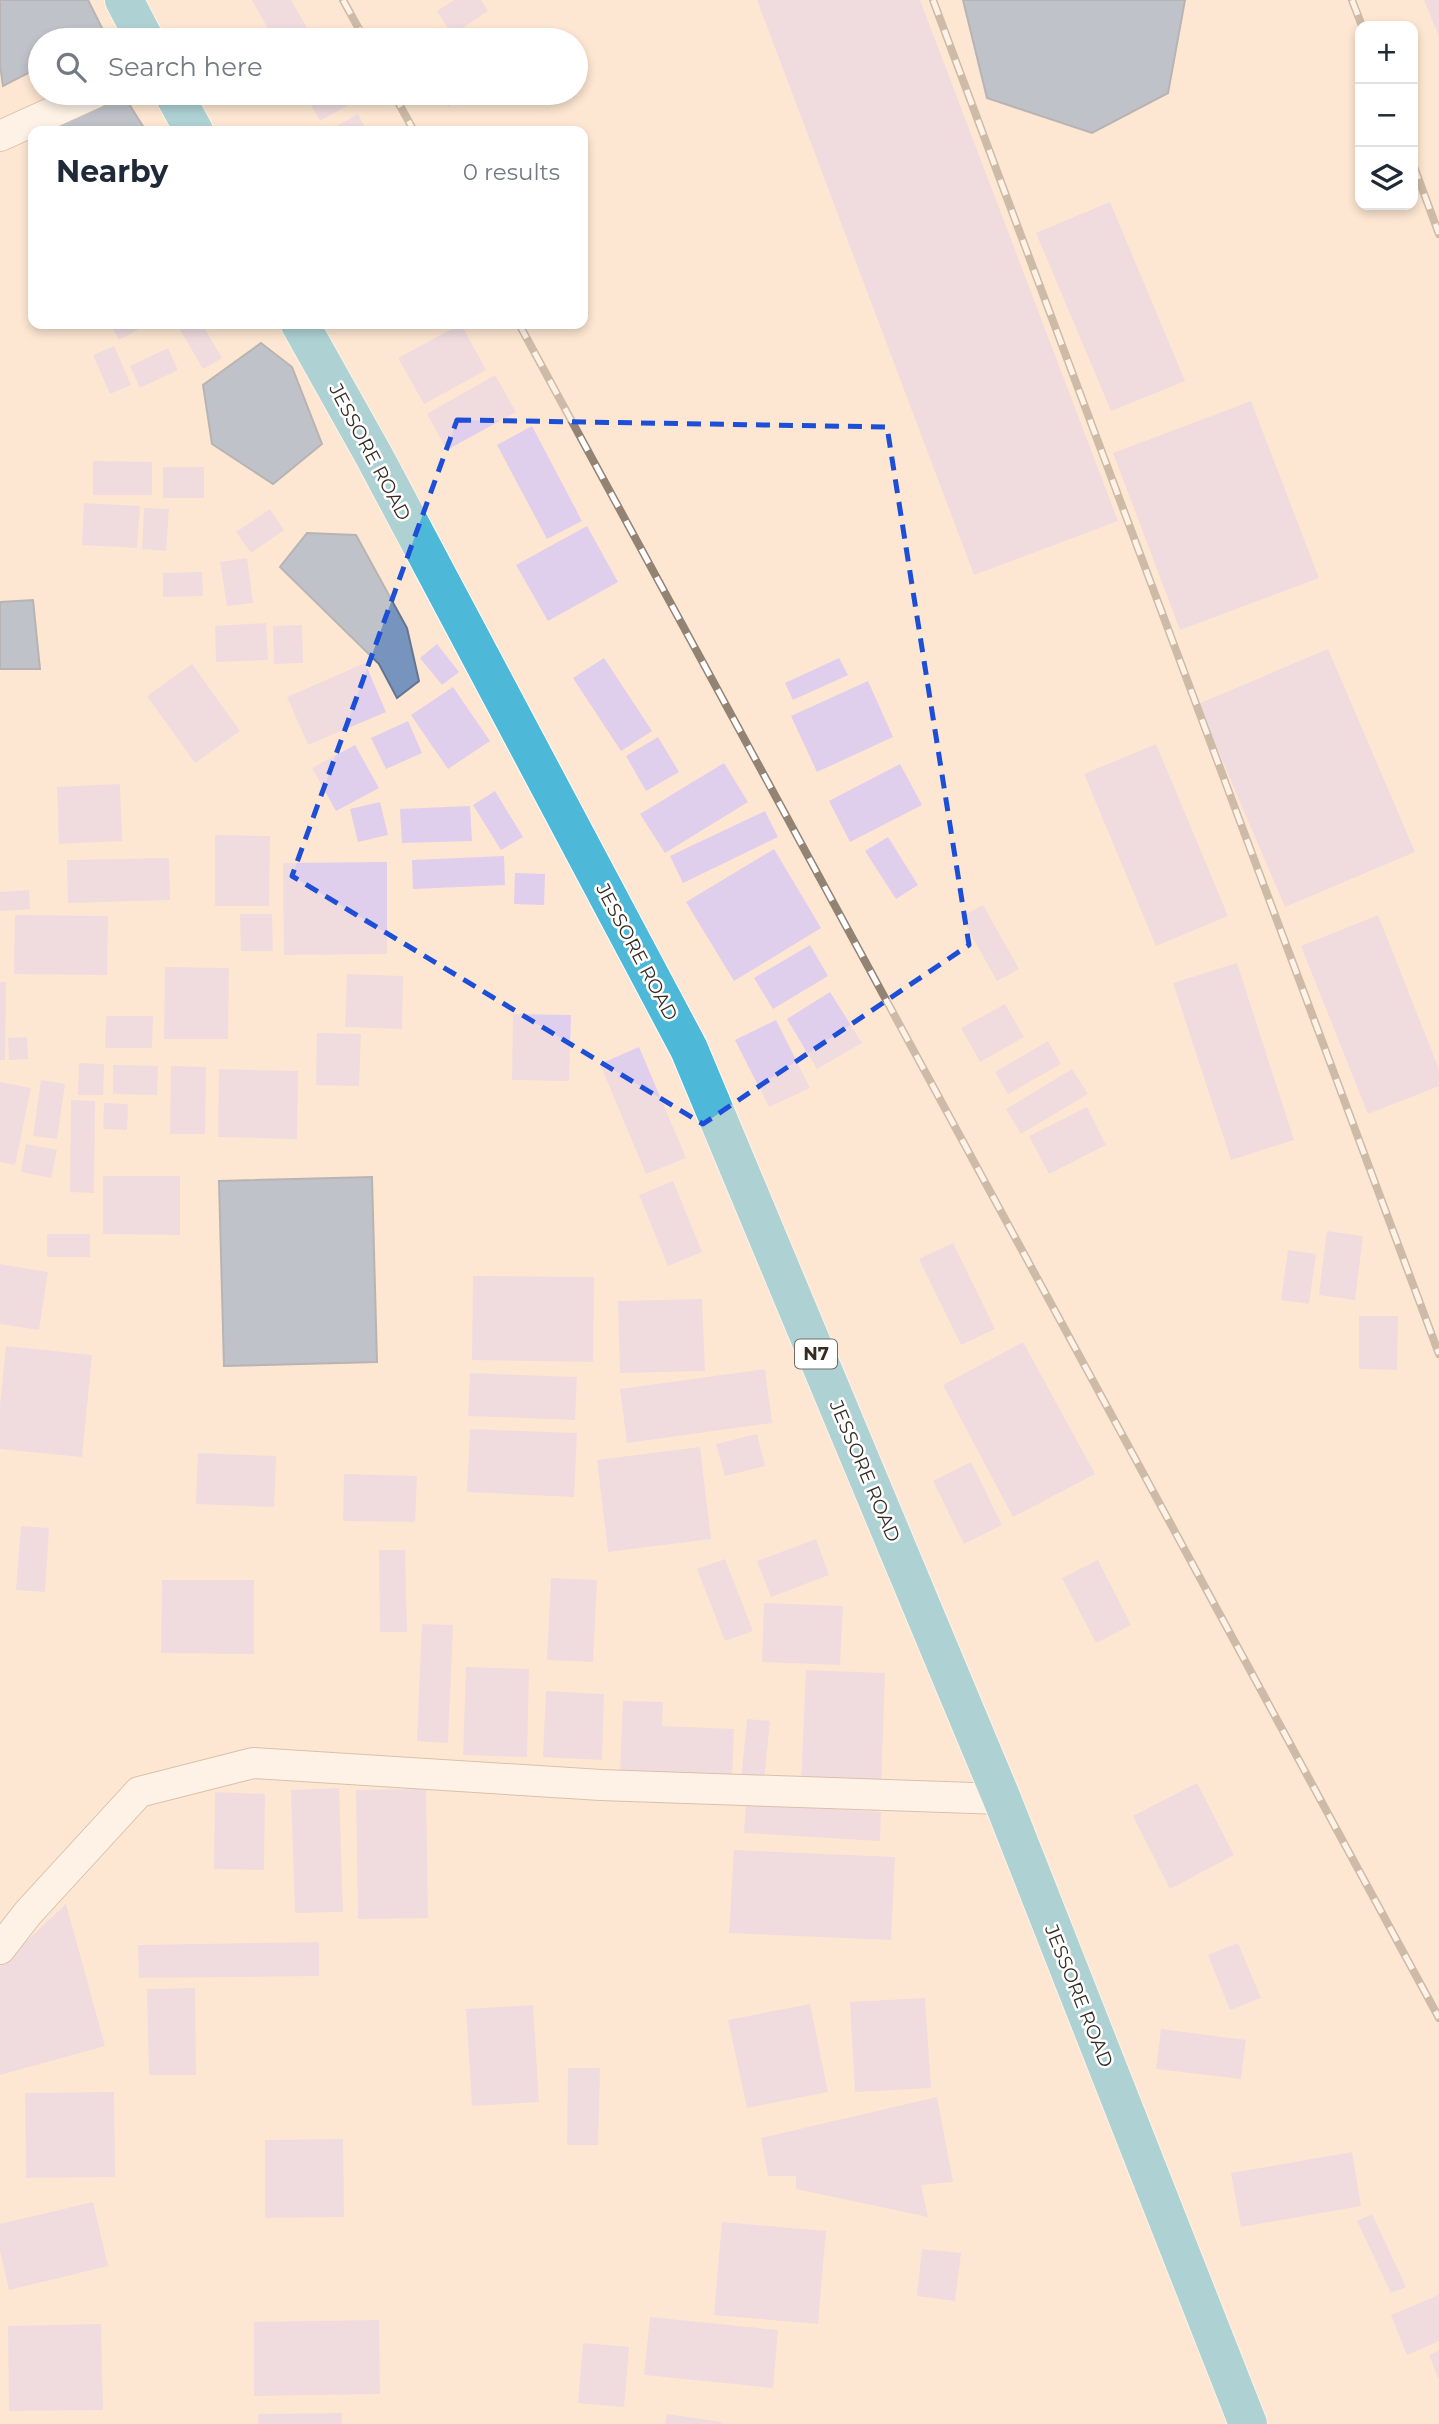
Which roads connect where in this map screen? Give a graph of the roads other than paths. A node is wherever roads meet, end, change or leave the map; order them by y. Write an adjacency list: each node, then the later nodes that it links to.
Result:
1 (124, 0): 2 (highway)
2 (139, 28)
3 (68, 105): 6 (street)
4 (180, 105): 5 (highway)
5 (191, 126)
6 (0, 136)
7 (303, 329): 8 (highway, JESSORE ROAD / N7)
8 (1002, 1799): 9 (street); 10 (highway, JESSORE ROAD / N7)
9 (0, 1949)
10 (1248, 2424)

